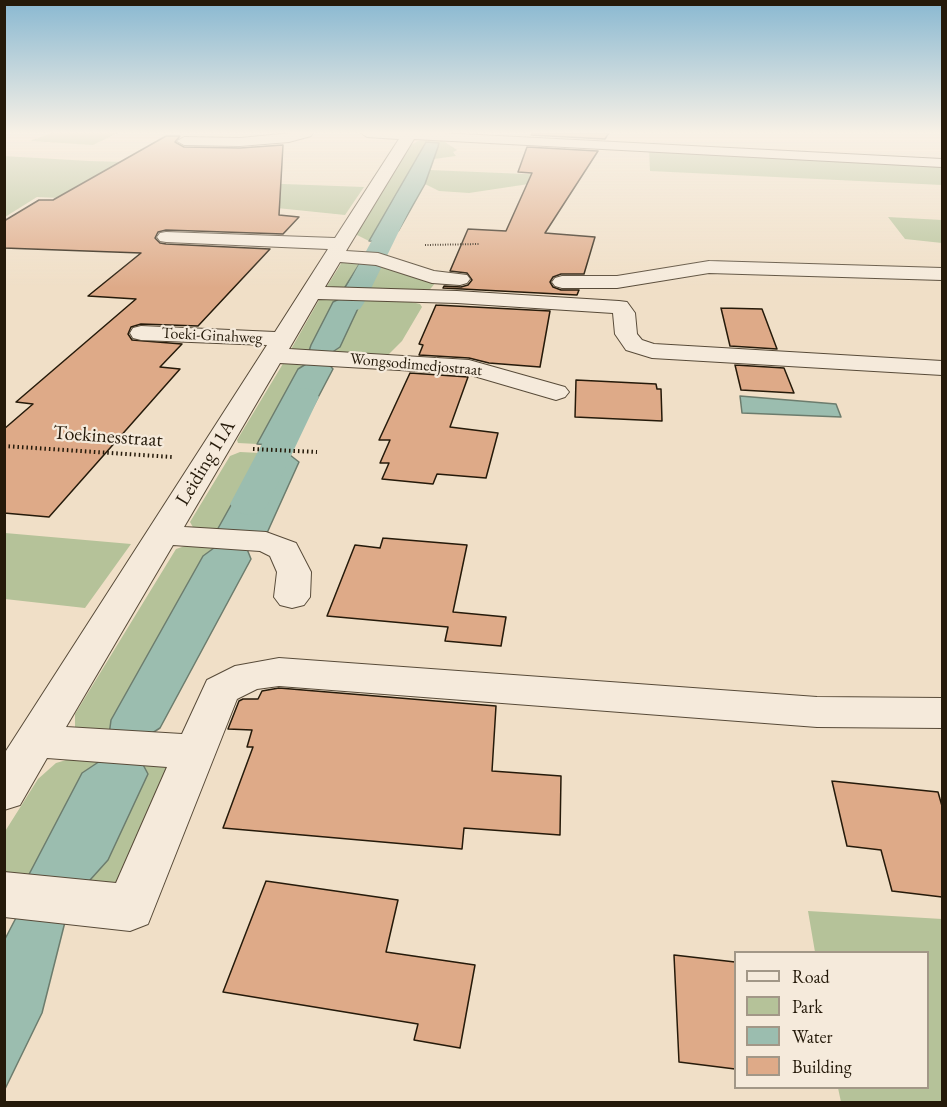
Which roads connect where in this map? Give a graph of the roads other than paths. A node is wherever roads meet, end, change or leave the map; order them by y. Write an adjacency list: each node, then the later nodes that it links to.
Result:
1 (377, 185): 3 (street, Leiding 11A)
2 (166, 237): 3 (street)
3 (337, 250): 5 (street); 7 (street, Leiding 11A)
4 (942, 274): 6 (street)
5 (478, 279)
6 (548, 282)
7 (315, 293): 9 (street, Leiding 11A); 10 (street)
8 (141, 333): 9 (street, Toeki-Ginahweg)
9 (277, 347): 11 (street, Wongsodimedjostraat); 12 (street, Leiding 11A)
10 (942, 368)
11 (556, 392)
12 (162, 534): 13 (street); 15 (street, Leiding 11A)
13 (292, 597)
14 (942, 712): 16 (street)
15 (49, 742): 16 (street); 17 (street, Leiding 11A)
16 (193, 752): 18 (street)
17 (4, 792)
18 (4, 894)

